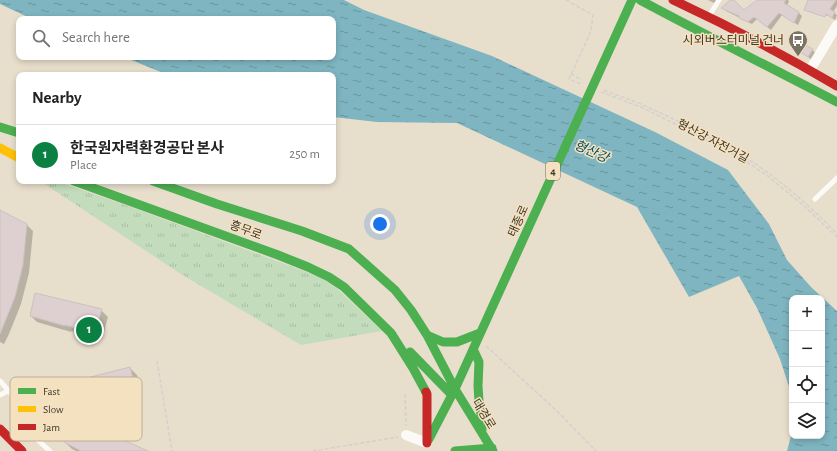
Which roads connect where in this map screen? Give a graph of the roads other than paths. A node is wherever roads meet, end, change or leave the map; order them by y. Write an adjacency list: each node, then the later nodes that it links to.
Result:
1 (632, 0): 20 (street, 태종로 / 4)
2 (640, 0): 9 (street)
3 (673, 0): 5 (street)
4 (719, 0): 5 (lane)
5 (709, 17): 7 (street)
6 (837, 25): 7 (street)
7 (810, 70): 8 (street)
8 (837, 86)
9 (837, 102)
10 (0, 127): 11 (street)
11 (16, 132)
12 (0, 148): 13 (street)
13 (16, 156)
14 (837, 178): 17 (lane)
15 (82, 184): 18 (street, 흥무로)
16 (161, 184): 19 (street, 흥무로)
17 (815, 199)
18 (391, 333): 24 (street, 흥무로); 32 (street, 흥무로)
19 (427, 335): 20 (street); 24 (street, 흥무로)
20 (479, 336): 21 (street, 태종로 / 4)
21 (473, 349): 24 (street, 태종로 / 4); 27 (street)
22 (0, 381): 23 (lane)
23 (8, 391): 25 (lane)
24 (455, 393): 27 (street, 대경로); 32 (street, 태종로)
25 (0, 395)
26 (0, 430): 29 (street)
27 (482, 433): 33 (street, 대경로)
28 (406, 435): 32 (street)
29 (10, 440)
30 (12, 441): 34 (street)
31 (39, 441): 35 (lane)
32 (425, 447)
33 (493, 449): 36 (street)
34 (22, 451)
35 (50, 451)
36 (455, 451)

